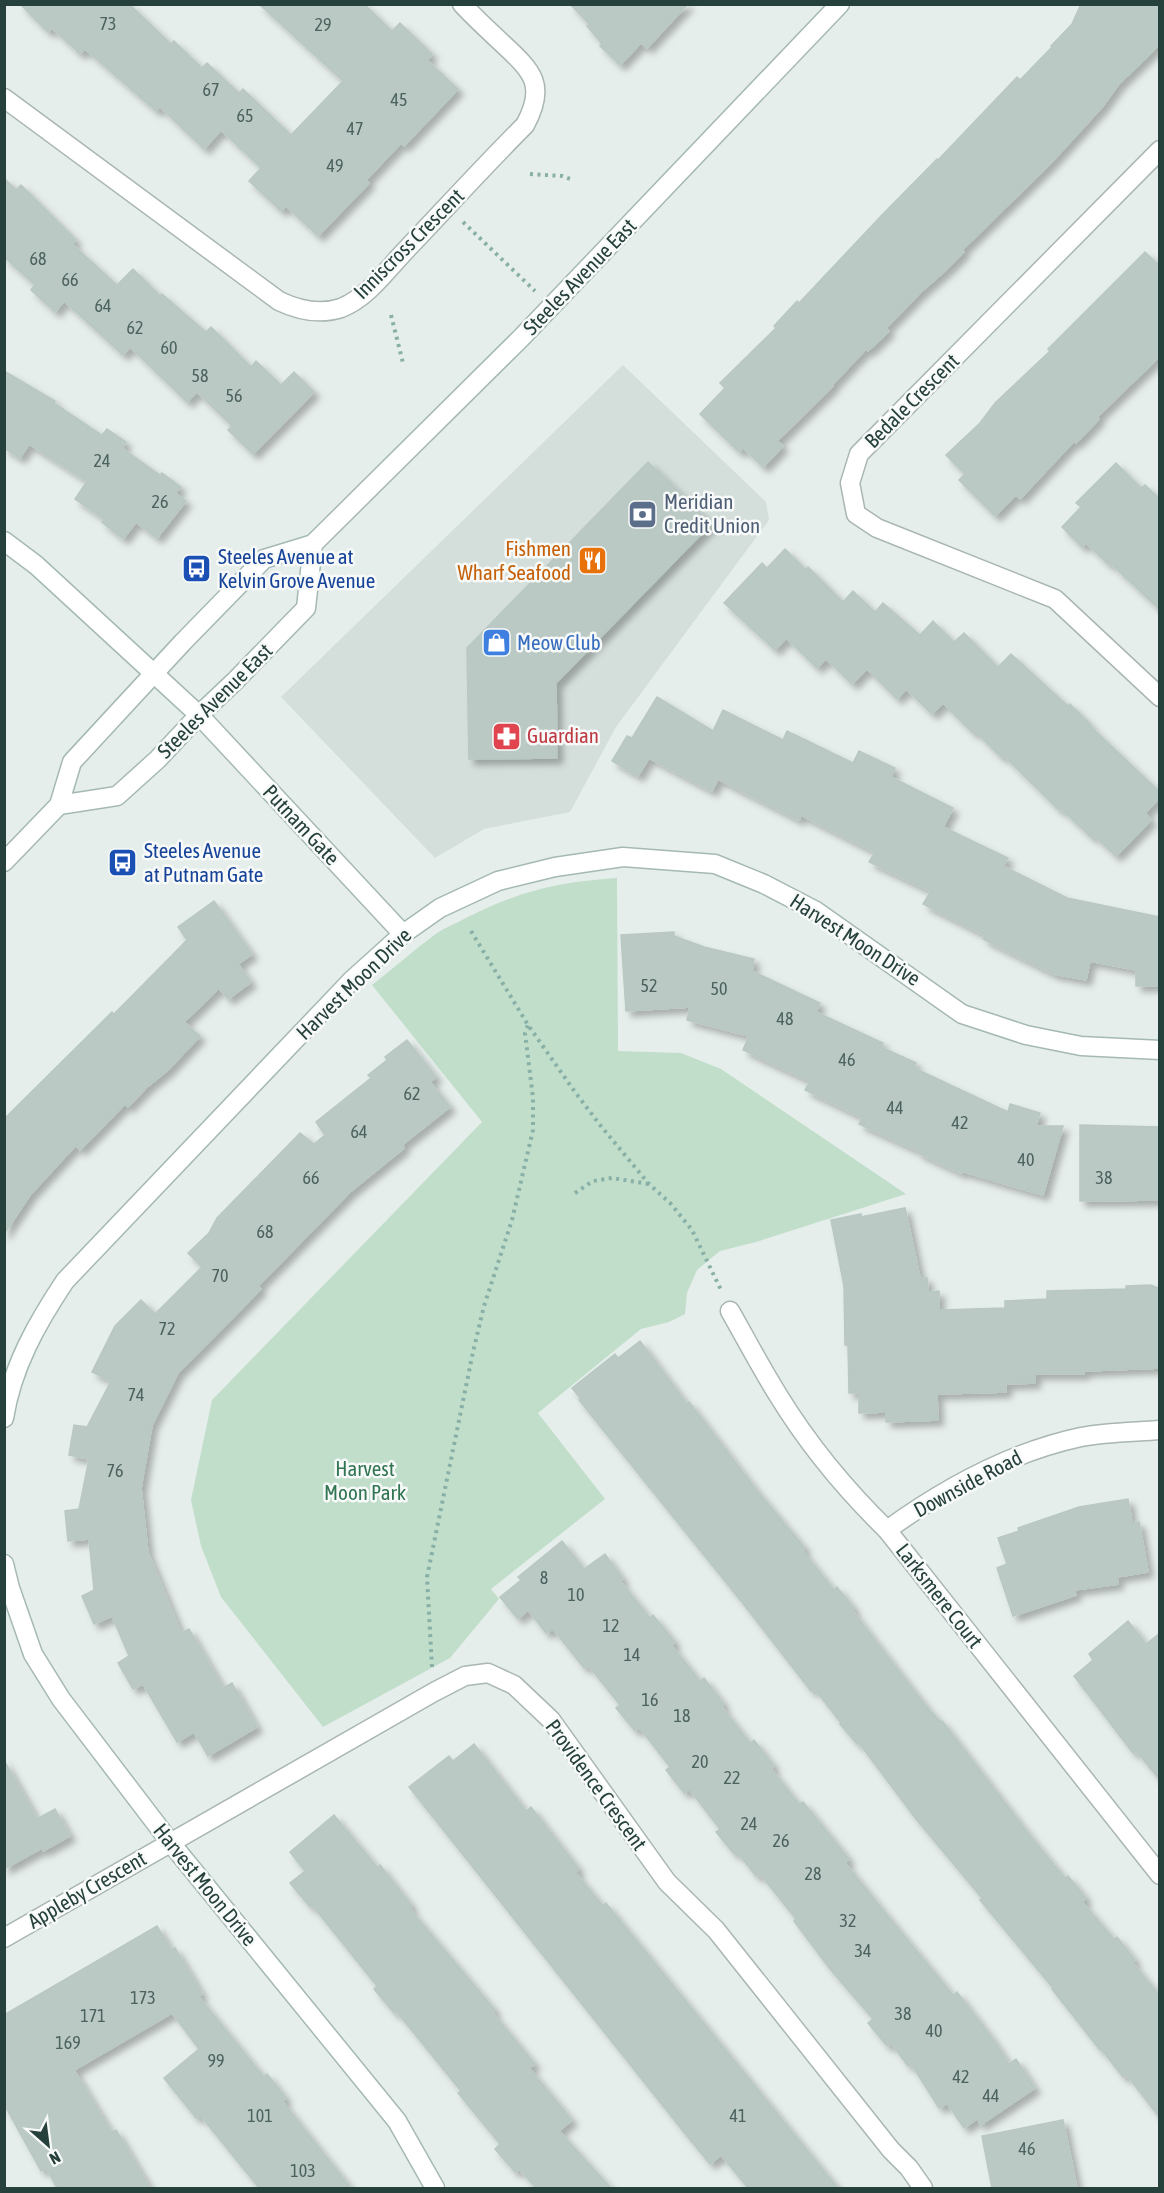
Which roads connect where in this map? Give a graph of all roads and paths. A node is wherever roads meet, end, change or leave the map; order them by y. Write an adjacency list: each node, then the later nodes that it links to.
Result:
1 (462, 4): 7 (street, Inniscross Crescent)
2 (840, 4): 8 (street, Steeles Avenue East)
3 (4, 98): 7 (street, Inniscross Crescent)
4 (1157, 159): 14 (street, Bedale Crescent)
5 (530, 174): 6 (path)
6 (573, 180)
7 (447, 206): 8 (path)
8 (552, 306): 12 (street, Steeles Avenue East)
9 (391, 315): 10 (path)
10 (403, 363)
11 (4, 541): 13 (street, Putnam Gate)
12 (313, 544): 13 (street, Steeles Avenue East); 15 (street, Steeles Avenue East)
13 (153, 674): 15 (street, Putnam Gate); 16 (street, Steeles Avenue East)
14 (1160, 697)
15 (199, 715): 16 (street, Steeles Avenue East); 19 (street, Putnam Gate)
16 (59, 805): 17 (street, Steeles Avenue East)
17 (4, 862)
18 (471, 931): 20 (path)
19 (403, 934): 21 (street, Harvest Moon Drive); 25 (street, Harvest Moon Drive)
20 (528, 1025): 22 (path); 29 (path)
21 (1160, 1050)
22 (649, 1184): 23 (path); 24 (path)
23 (574, 1193)
24 (730, 1311): 27 (street, Larksmere Court)
25 (4, 1418)
26 (1160, 1430): 27 (street, Downside Road)
27 (887, 1530): 31 (street, Larksmere Court)
28 (4, 1564): 30 (street, Harvest Moon Drive)
29 (434, 1692): 30 (street, Providence Crescent); 34 (street, Providence Crescent)
30 (170, 1842): 32 (street, Appleby Crescent); 33 (street, Harvest Moon Drive)
31 (1160, 1875)
32 (4, 1938)
33 (435, 2188)
34 (923, 2188)

